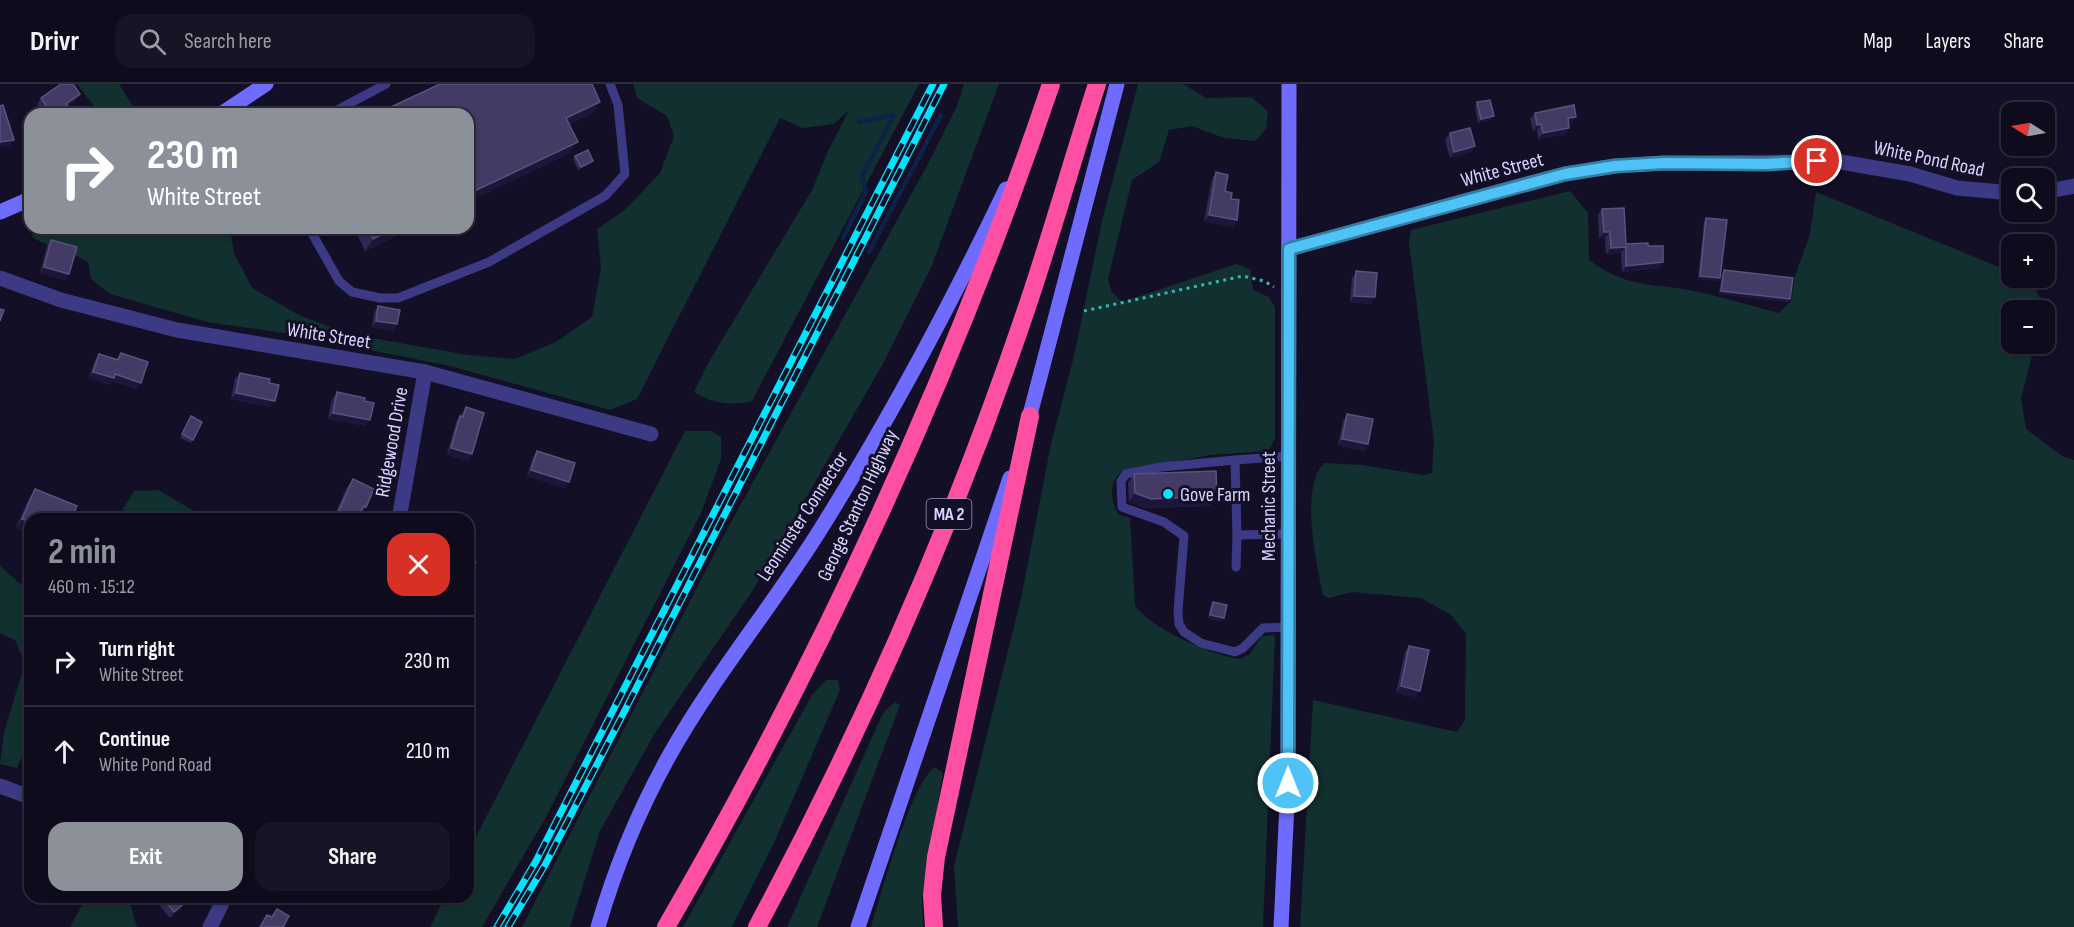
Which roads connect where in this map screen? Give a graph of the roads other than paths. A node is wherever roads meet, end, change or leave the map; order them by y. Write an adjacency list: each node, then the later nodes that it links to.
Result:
1 (266, 84): 8 (main road)
2 (386, 84): 9 (lane)
3 (610, 84): 17 (lane)
4 (1051, 84): 10 (highway, George Stanton Highway)
5 (1097, 84): 36 (highway, MA 2)
6 (1117, 84): 21 (main road)
7 (1289, 84): 18 (main road, Mechanic Street)
8 (230, 108)
9 (341, 108)
10 (1038, 124): 34 (main road, Leominster Connector); 35 (highway, George Stanton Highway)
11 (1766, 164): 14 (street, White Pond Road); 18 (street, White Street)
12 (2074, 186): 13 (street)
13 (2055, 190)
14 (2001, 192)
15 (24, 202): 16 (main road)
16 (0, 212)
17 (312, 234)
18 (1289, 249): 23 (main road, Mechanic Street)
19 (0, 278): 20 (street, White Street)
20 (425, 372): 22 (street, White Street); 25 (street, Ridgewood Drive)
21 (1030, 416): 37 (main road); 38 (highway)
22 (651, 434)
23 (1289, 456): 24 (lane); 26 (main road, Mechanic Street)
24 (1235, 460): 27 (lane); 29 (lane)
25 (400, 513)
26 (1289, 534): 27 (lane); 29 (main road, Mechanic Street)
27 (1237, 535): 28 (lane)
28 (1236, 567)
29 (1289, 627): 39 (main road, Mechanic Street)
30 (0, 786): 31 (street)
31 (24, 795)
32 (222, 903): 33 (street)
33 (210, 927)
34 (598, 927)
35 (666, 927)
36 (757, 927)
37 (858, 927)
38 (934, 927)
39 (1281, 927)

